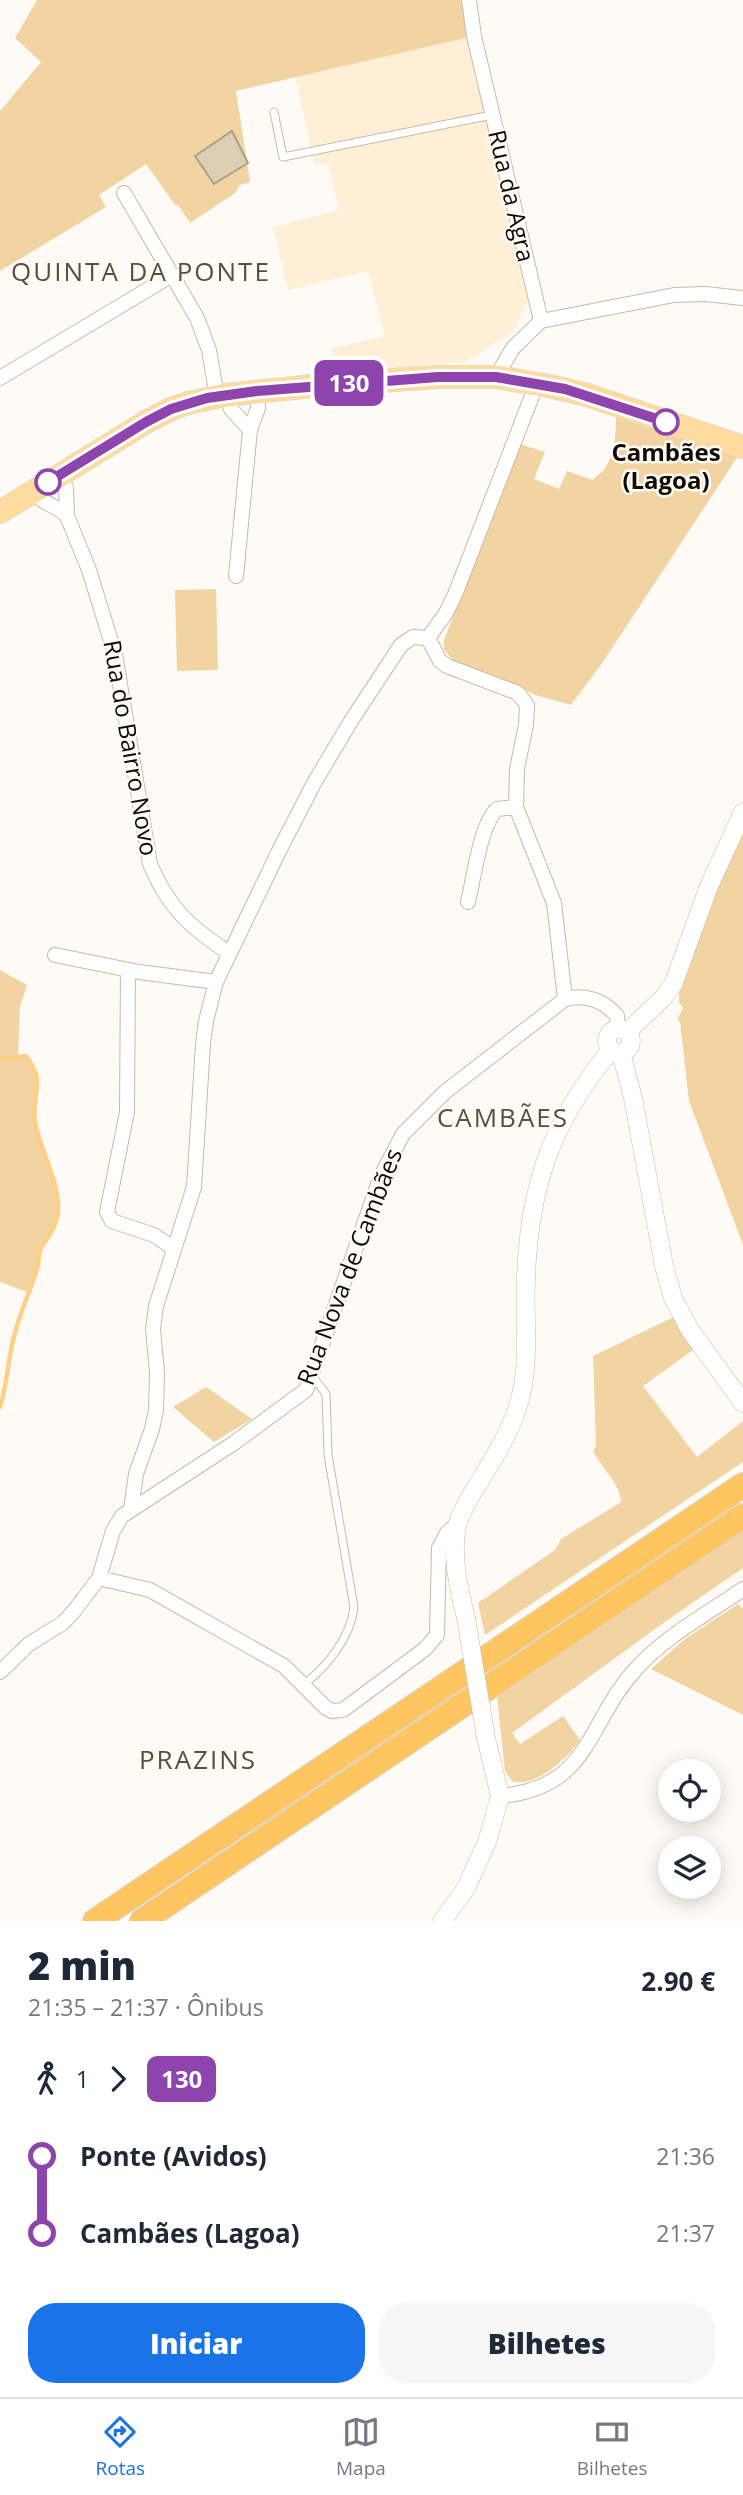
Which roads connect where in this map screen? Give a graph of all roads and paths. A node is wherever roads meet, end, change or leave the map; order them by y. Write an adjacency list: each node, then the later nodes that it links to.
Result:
1 (469, 0): 3 (street, Rua da Agra)
2 (274, 112): 3 (lane)
3 (492, 115): 7 (street, Rua da Agra)
4 (124, 192): 5 (street)
5 (172, 275): 9 (street); 12 (street)
6 (743, 298): 7 (street)
7 (541, 321): 8 (street)
8 (496, 377): 10 (main road); 11 (main road)
9 (0, 379)
10 (537, 383): 14 (main road); 20 (street)
11 (257, 391): 12 (main road); 13 (street)
12 (222, 396): 13 (street); 15 (main road)
13 (250, 430): 19 (street)
14 (743, 447)
15 (60, 475): 16 (main road); 18 (street, Rua do Bairro Novo)
16 (34, 491): 17 (main road); 18 (street)
17 (0, 512)
18 (67, 516): 24 (street, Rua do Bairro Novo)
19 (236, 576)
20 (428, 638): 21 (street); 24 (street)
21 (516, 807): 23 (street); 28 (street)
22 (743, 812): 29 (street)
23 (468, 902)
24 (229, 954): 27 (street)
25 (54, 956): 26 (street)
26 (128, 970): 27 (street); 31 (street)
27 (216, 982): 31 (street)
28 (565, 999): 29 (street); 32 (street, Rua Nova de Cambães)
29 (622, 1030): 30 (street)
30 (616, 1051): 33 (street); 37 (street)
31 (173, 1248): 35 (street)
32 (313, 1377): 35 (street, Rua Nova de Cambães); 41 (lane)
33 (743, 1403)
34 (743, 1485): 43 (highway)
35 (131, 1509): 38 (street)
36 (743, 1516): 44 (highway)
37 (458, 1523): 41 (street); 42 (street, bridge)
38 (99, 1578): 40 (street); 41 (street)
39 (743, 1589): 42 (street)
40 (0, 1672)
41 (303, 1685)
42 (500, 1796): 45 (street)
43 (96, 1921)
44 (142, 1921)
45 (442, 1921)

